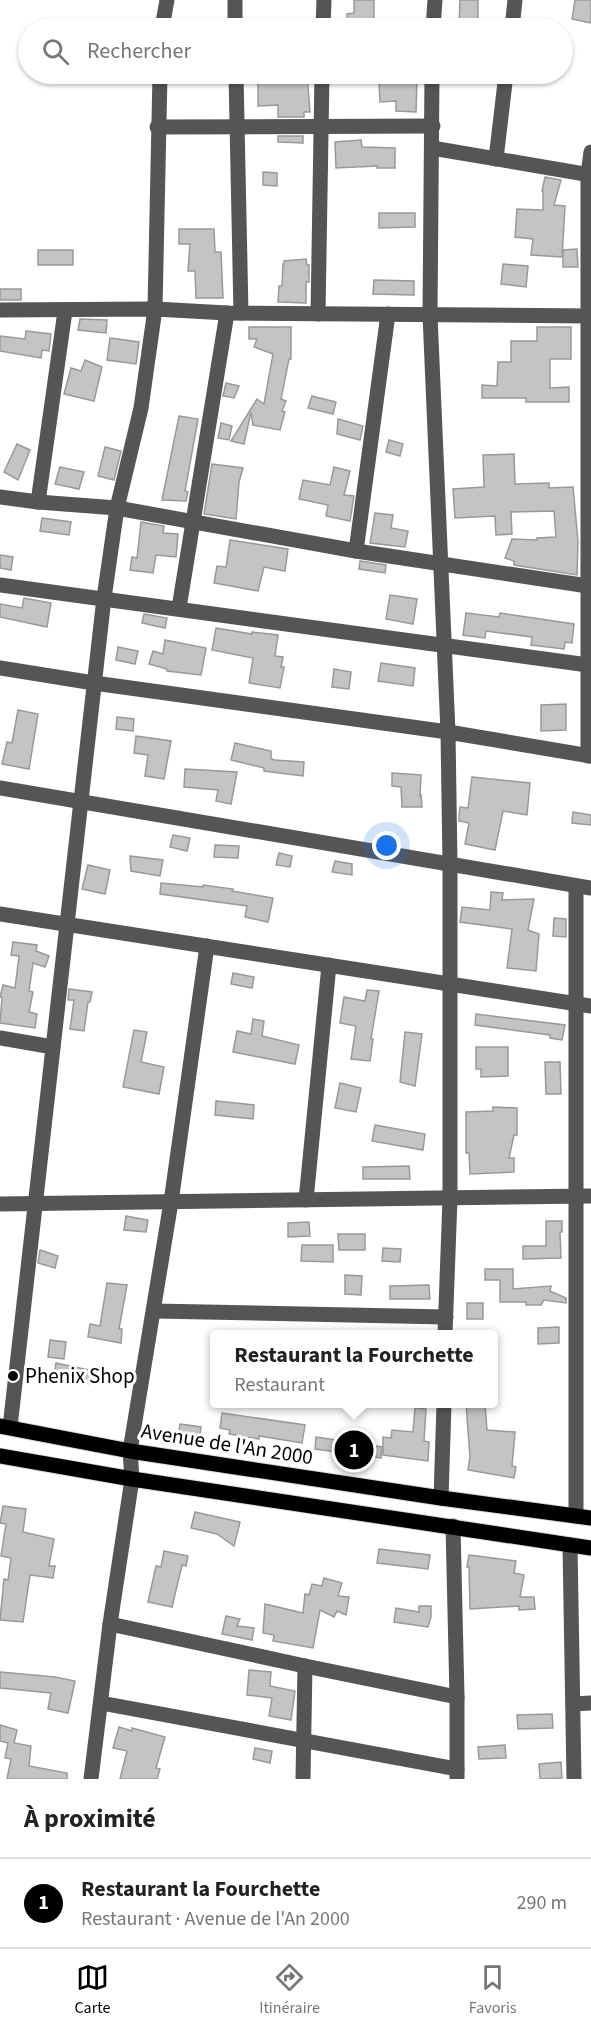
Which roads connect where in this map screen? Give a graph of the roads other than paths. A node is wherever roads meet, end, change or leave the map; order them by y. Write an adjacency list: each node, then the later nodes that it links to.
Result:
1 (167, 0): 6 (street)
2 (235, 0): 7 (street)
3 (324, 0): 8 (street)
4 (435, 0): 9 (street)
5 (516, 0): 10 (street)
6 (164, 18)
7 (235, 18)
8 (323, 18)
9 (434, 18)
10 (513, 18)
11 (159, 84): 18 (street)
12 (236, 84): 19 (street)
13 (322, 84): 16 (street)
14 (432, 84): 17 (street)
15 (505, 84): 22 (street)
16 (321, 126): 17 (street); 19 (street); 28 (street)
17 (433, 126): 20 (street)
18 (157, 127): 19 (street); 24 (street)
19 (236, 127): 27 (street)
20 (432, 148): 22 (street); 30 (street)
21 (591, 152): 23 (street)
22 (496, 159): 23 (street)
23 (589, 175): 31 (street)
24 (154, 309): 26 (street); 27 (street); 34 (street)
25 (0, 310): 26 (street)
26 (65, 311): 33 (street)
27 (234, 313): 28 (street); 35 (street)
28 (318, 314): 29 (street)
29 (388, 314): 30 (street); 36 (street)
30 (430, 315): 31 (street); 37 (street)
31 (589, 316): 39 (street)
32 (0, 496): 33 (street)
33 (38, 502): 34 (street)
34 (117, 508): 35 (street); 40 (street)
35 (192, 522): 36 (street); 41 (street)
36 (356, 551): 37 (street)
37 (442, 564): 39 (street); 42 (street)
38 (0, 585): 40 (street)
39 (588, 586): 43 (street)
40 (104, 598): 41 (street); 45 (street)
41 (179, 608): 42 (street)
42 (445, 645): 43 (street); 46 (street)
43 (588, 665): 47 (street)
44 (0, 668): 45 (street)
45 (94, 683): 46 (street); 49 (street)
46 (448, 732): 47 (street); 50 (street)
47 (590, 756)
48 (0, 788): 49 (street)
49 (81, 803): 50 (street); 53 (street)
50 (450, 864): 51 (street); 56 (street)
51 (583, 887): 57 (street)
52 (0, 914): 53 (street)
53 (67, 925): 54 (street); 59 (street)
54 (207, 946): 55 (street); 63 (street)
55 (329, 965): 56 (street); 62 (street)
56 (450, 984): 57 (street); 61 (street)
57 (583, 1005): 60 (street)
58 (0, 1038): 59 (street)
59 (53, 1047): 65 (street)
60 (584, 1196): 61 (street); 68 (street)
61 (450, 1199): 62 (street); 67 (street)
62 (306, 1200): 63 (street)
63 (171, 1202): 65 (street); 66 (street)
64 (0, 1204): 65 (street)
65 (35, 1204): 72 (street)
66 (154, 1311): 67 (street); 73 (street)
67 (446, 1317): 69 (street)
68 (584, 1326): 71 (street)
69 (445, 1330)
70 (444, 1408): 76 (street)
71 (584, 1426): 77 (street)
72 (5, 1427): 73 (main road, Avenue de l'An 2000)
73 (130, 1451): 75 (street); 76 (main road, Avenue de l'An 2000)
74 (0, 1456): 75 (main road)
75 (132, 1479): 78 (main road); 81 (street)
76 (441, 1498): 77 (main road, Avenue de l'An 2000)
77 (584, 1517)
78 (453, 1526): 79 (main road); 83 (street)
79 (570, 1545): 80 (main road); 86 (street)
80 (591, 1548)
81 (111, 1624): 82 (street); 84 (street)
82 (305, 1666): 83 (street); 87 (street)
83 (457, 1697): 88 (street)
84 (101, 1703): 87 (street); 89 (street)
85 (591, 1703): 86 (street)
86 (573, 1704): 91 (street)
87 (304, 1742): 88 (street); 90 (street)
88 (457, 1774)
89 (90, 1779)
90 (303, 1779)
91 (574, 1779)

